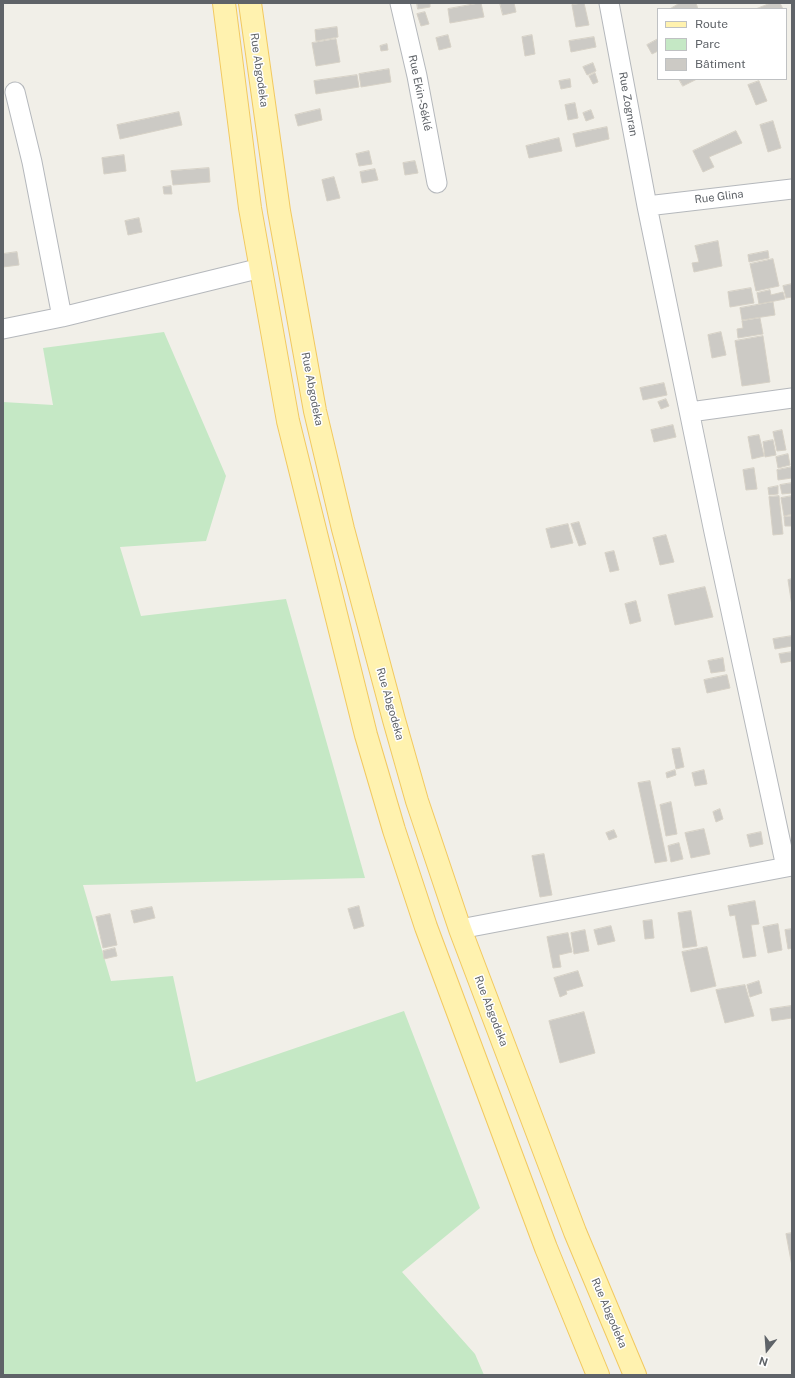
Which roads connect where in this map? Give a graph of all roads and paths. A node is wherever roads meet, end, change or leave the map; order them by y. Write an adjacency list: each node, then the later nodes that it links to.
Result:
1 (224, 3): 9 (main road)
2 (250, 3): 15 (main road, Rue Abgodeka)
3 (400, 3): 6 (street, Rue Ekin-Séklé)
4 (609, 3): 8 (street, Rue Zognran)
5 (16, 92): 10 (street)
6 (437, 183)
7 (792, 189): 8 (street, Rue Glina)
8 (647, 206): 13 (street, Rue Zognran)
9 (260, 268): 10 (street); 16 (main road)
10 (62, 317): 11 (street)
11 (3, 329)
12 (792, 398): 13 (street)
13 (690, 412): 14 (street, Rue Zognran)
14 (789, 866): 15 (street)
15 (460, 929): 17 (main road, Rue Abgodeka)
16 (598, 1375)
17 (635, 1375)

